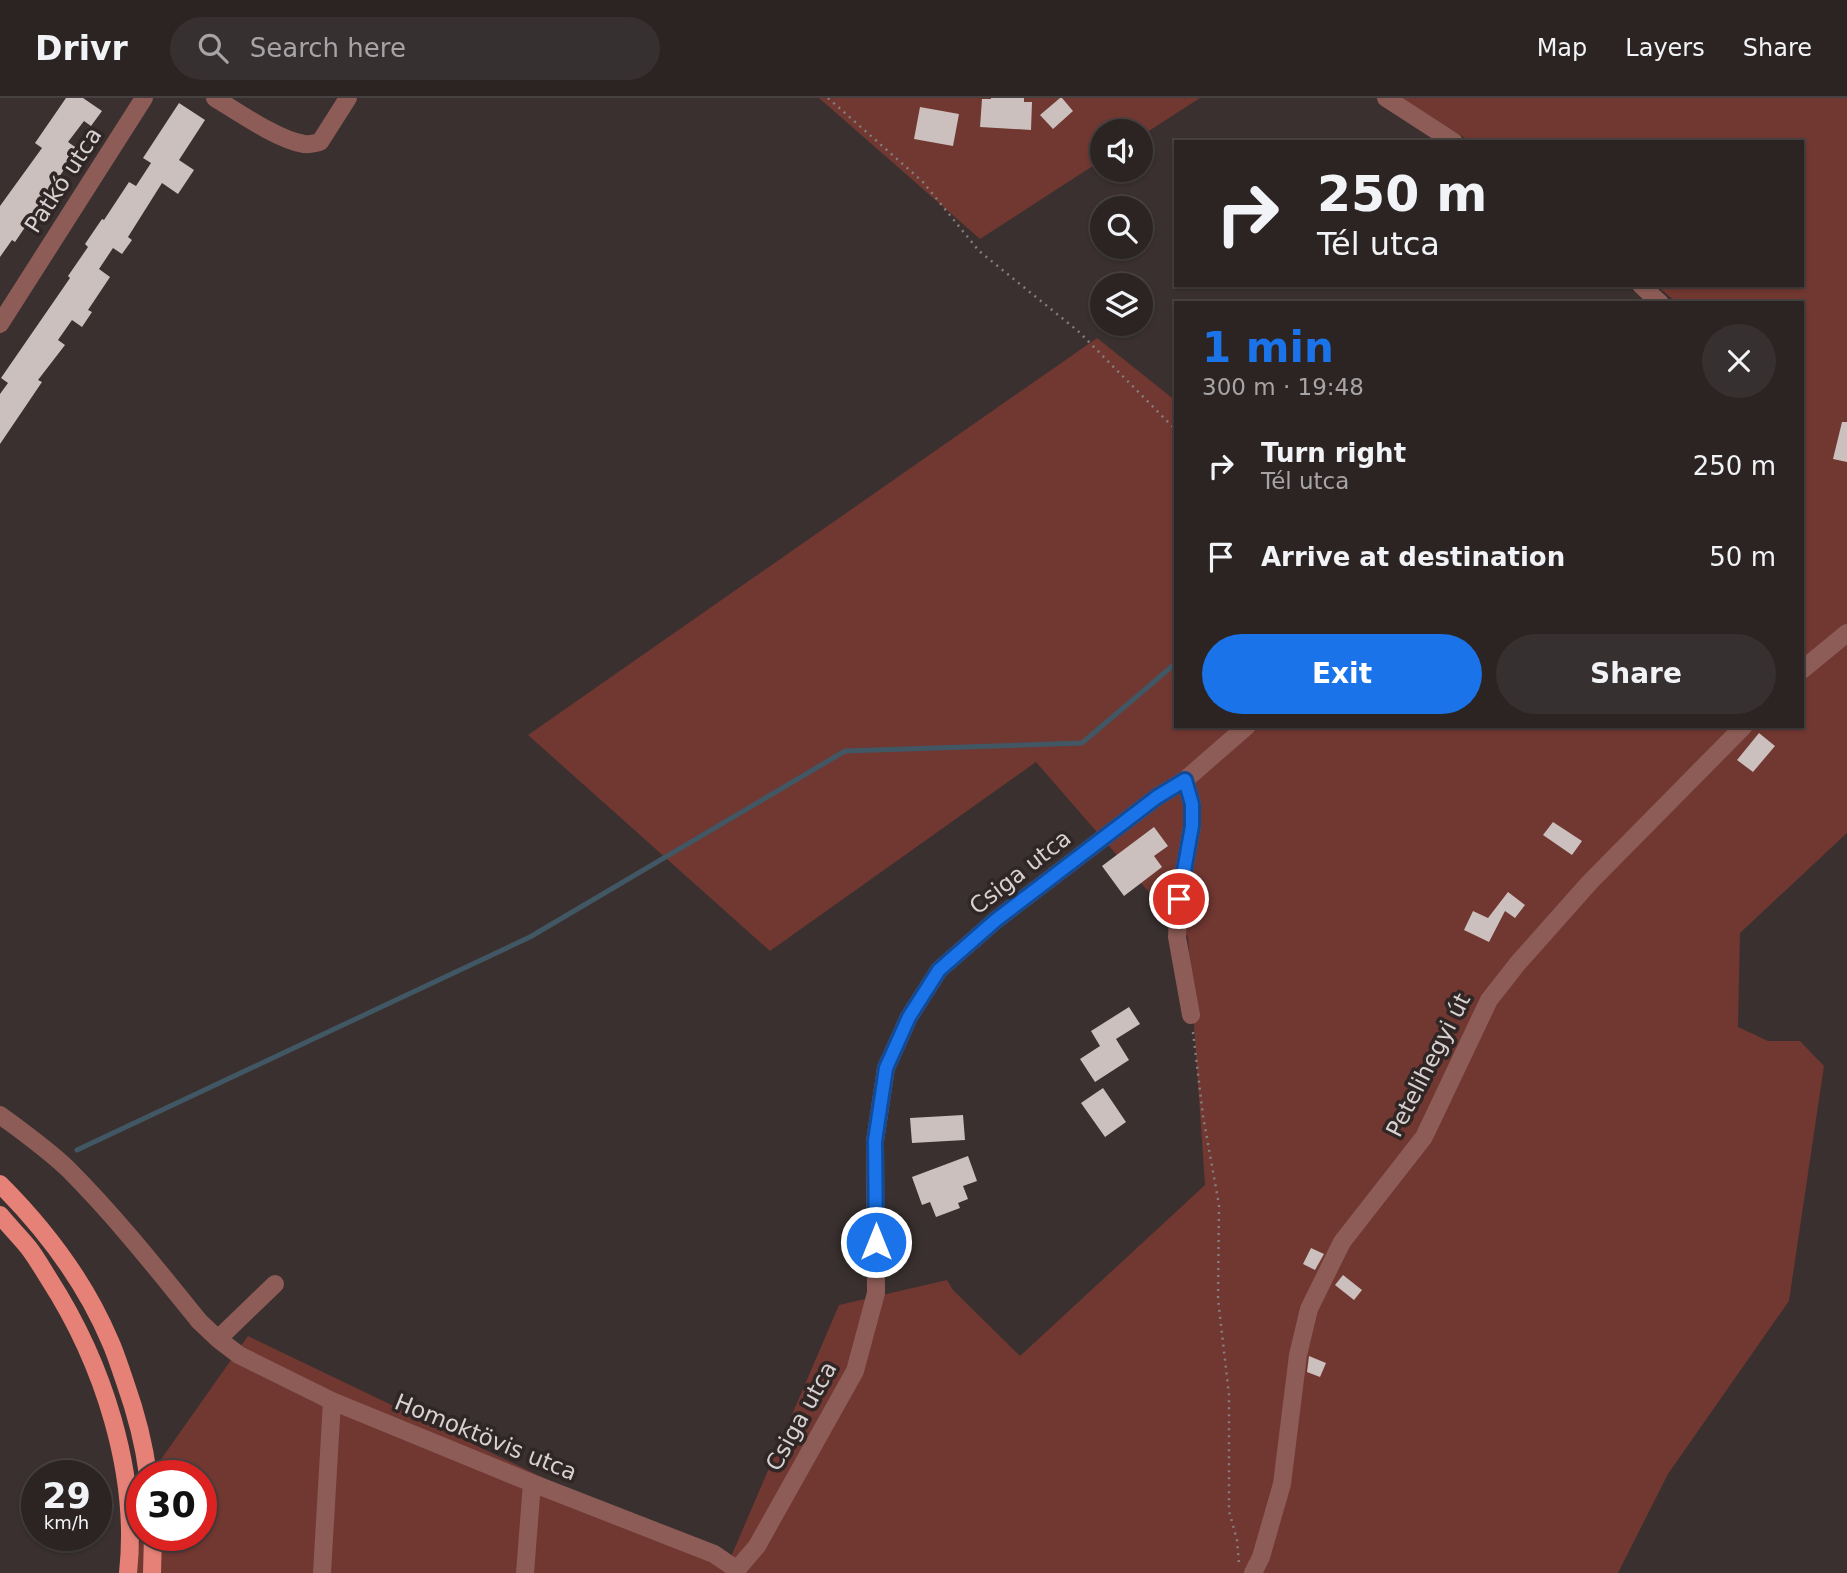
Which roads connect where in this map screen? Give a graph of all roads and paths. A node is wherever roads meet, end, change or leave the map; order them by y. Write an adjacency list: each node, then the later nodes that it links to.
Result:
1 (144, 98): 9 (street, Patkó utca)
2 (215, 98): 3 (street)
3 (348, 98)
4 (828, 98): 10 (path)
5 (1386, 98): 6 (street)
6 (1451, 140)
7 (1643, 287): 8 (street)
8 (1658, 301)
9 (0, 324)
10 (1174, 428)
11 (1847, 634): 12 (street)
12 (1804, 668)
13 (1245, 728): 15 (street, Csiga utca)
14 (1742, 728): 27 (street, Petelihegyi út)
15 (1185, 780): 16 (street); 26 (street, Csiga utca)
16 (1191, 1015): 27 (path)
17 (0, 1115): 21 (street, Homoktövis utca)
18 (0, 1184): 23 (main road)
19 (0, 1215): 28 (main road)
20 (275, 1284): 21 (street)
21 (218, 1339): 22 (street, Homoktövis utca)
22 (332, 1401): 24 (street, Homoktövis utca); 30 (street)
23 (146, 1460)
24 (532, 1483): 26 (street, Homoktövis utca); 31 (street)
25 (153, 1551): 29 (main road)
26 (735, 1571)
27 (1246, 1572)
28 (128, 1573)
29 (152, 1573)
30 (322, 1573)
31 (525, 1573)

